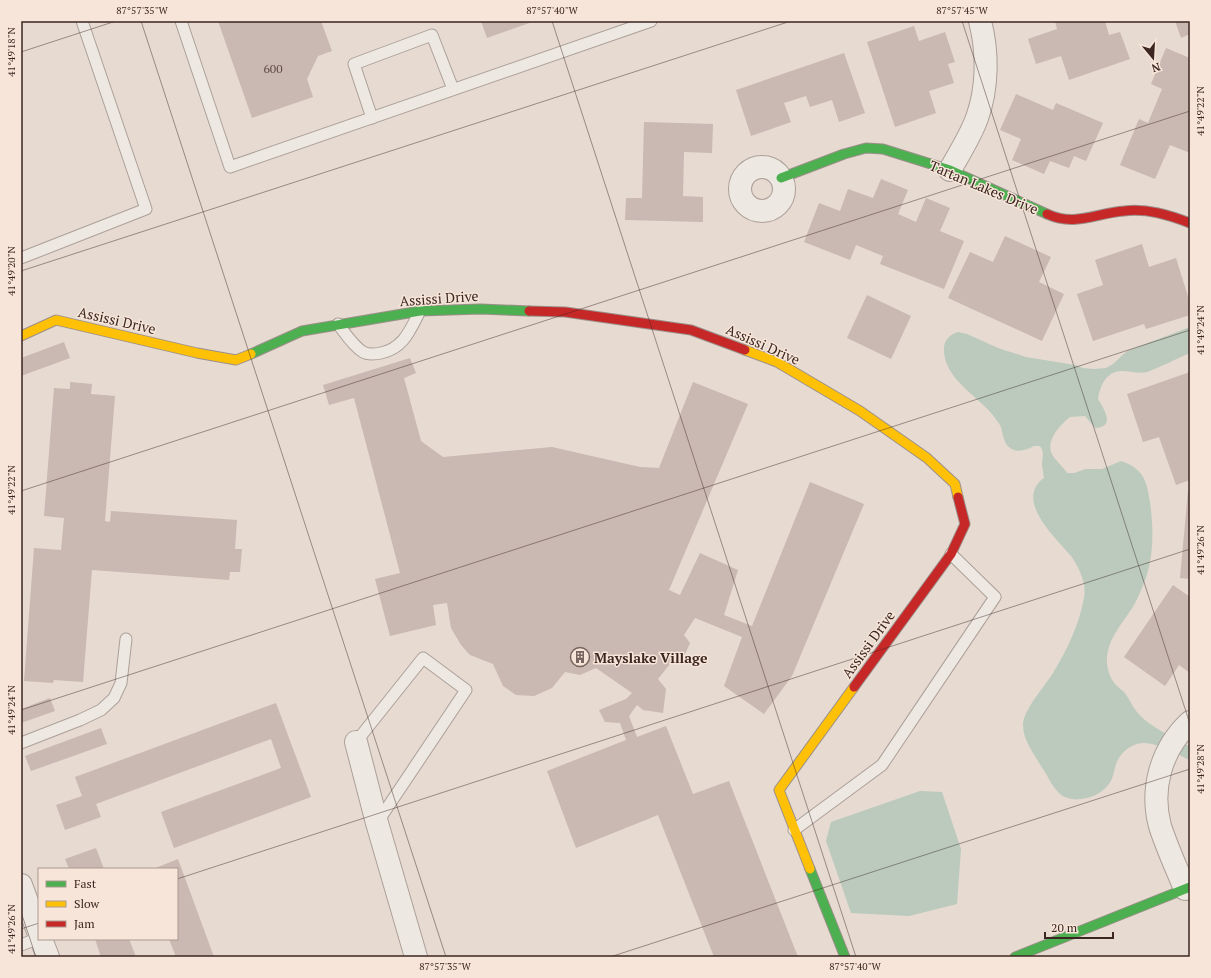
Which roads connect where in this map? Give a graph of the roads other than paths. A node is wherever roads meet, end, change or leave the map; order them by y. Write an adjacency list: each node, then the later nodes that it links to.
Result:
1 (82, 21): 10 (lane)
2 (181, 21): 6 (lane)
3 (651, 21): 5 (lane)
4 (980, 21): 7 (street)
5 (453, 89): 6 (lane); 6 (lane)
6 (372, 118)
7 (950, 170): 8 (street, Tartan Lakes Drive); 9 (street, Tartan Lakes Drive)
8 (782, 178)
9 (1190, 223)
10 (21, 258)
11 (420, 311): 12 (street, Assissi Drive); 12 (lane); 14 (street, Assissi Drive)
12 (338, 324): 13 (street, Assissi Drive)
13 (21, 336)
14 (951, 554): 20 (street, Assissi Drive); 20 (lane)
15 (126, 639): 18 (lane)
16 (1190, 722): 22 (street)
17 (356, 742): 19 (street); 19 (lane)
18 (21, 743)
19 (377, 823): 28 (street)
20 (794, 830): 29 (street, Assissi Drive)
21 (21, 885): 23 (street)
22 (1188, 888): 30 (street)
23 (38, 931)
24 (38, 940): 26 (lane)
25 (40, 940): 27 (street)
26 (21, 944)
27 (48, 957)
28 (416, 957)
29 (845, 957)
30 (1015, 957)

